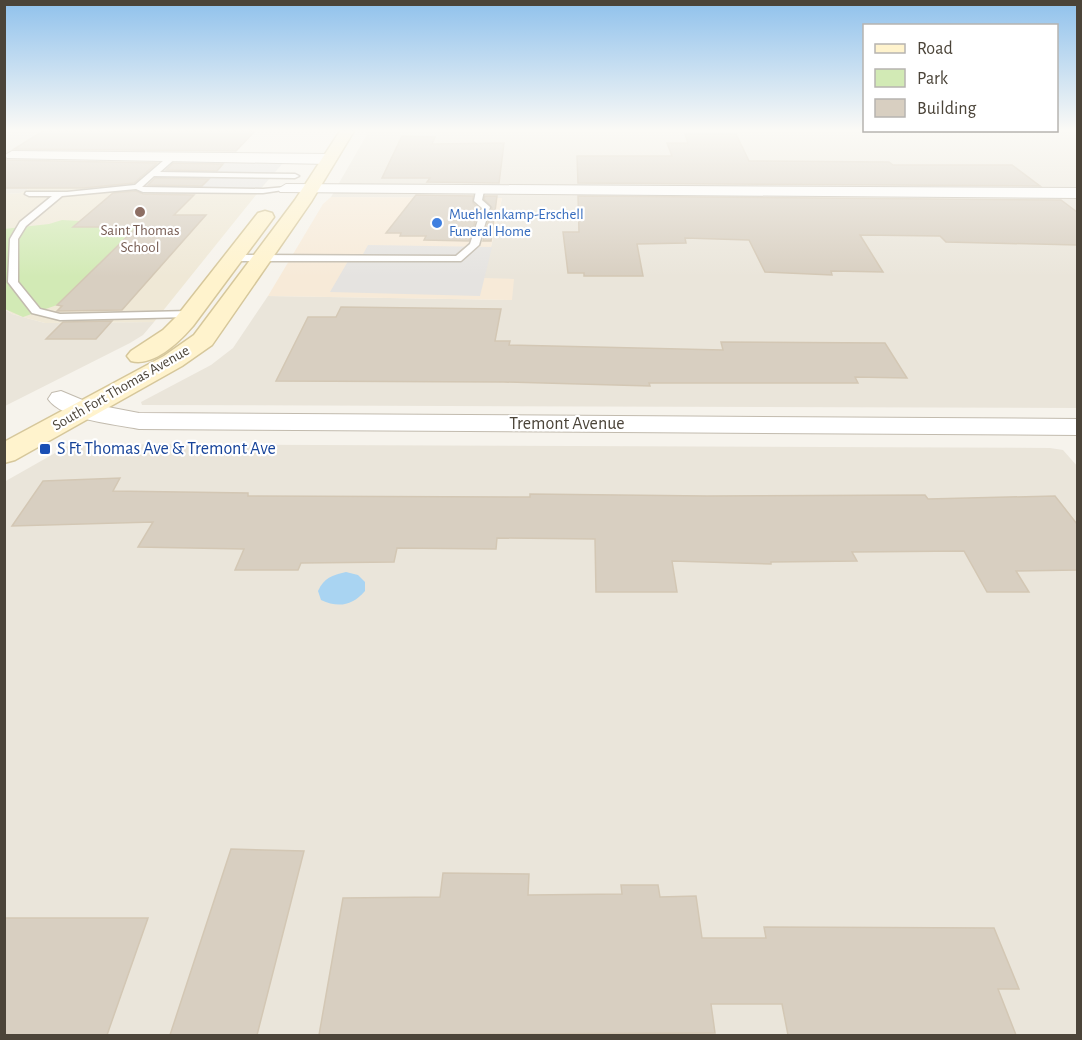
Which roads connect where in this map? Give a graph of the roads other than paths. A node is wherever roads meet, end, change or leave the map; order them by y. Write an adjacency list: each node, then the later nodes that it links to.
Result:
1 (146, 180): 6 (lane)
2 (225, 180): 5 (lane)
3 (299, 180): 5 (main road, South Fort Thomas Avenue)
4 (304, 180): 5 (main road, South Fort Thomas Avenue)
5 (297, 185): 6 (lane); 7 (street); 11 (main road, South Fort Thomas Avenue); 12 (main road, South Fort Thomas Avenue)
6 (137, 187): 10 (lane)
7 (480, 191): 8 (street); 12 (lane)
8 (1077, 193)
9 (29, 194): 10 (lane)
10 (60, 194): 13 (lane)
11 (234, 258): 12 (lane); 13 (main road, South Fort Thomas Avenue)
12 (262, 259): 14 (main road, South Fort Thomas Avenue)
13 (190, 314): 14 (main road, South Fort Thomas Avenue)
14 (72, 405): 15 (main road, South Fort Thomas Avenue); 16 (street, Tremont Avenue); 17 (main road, South Fort Thomas Avenue)
15 (4, 428)
16 (1073, 432)
17 (4, 454)

